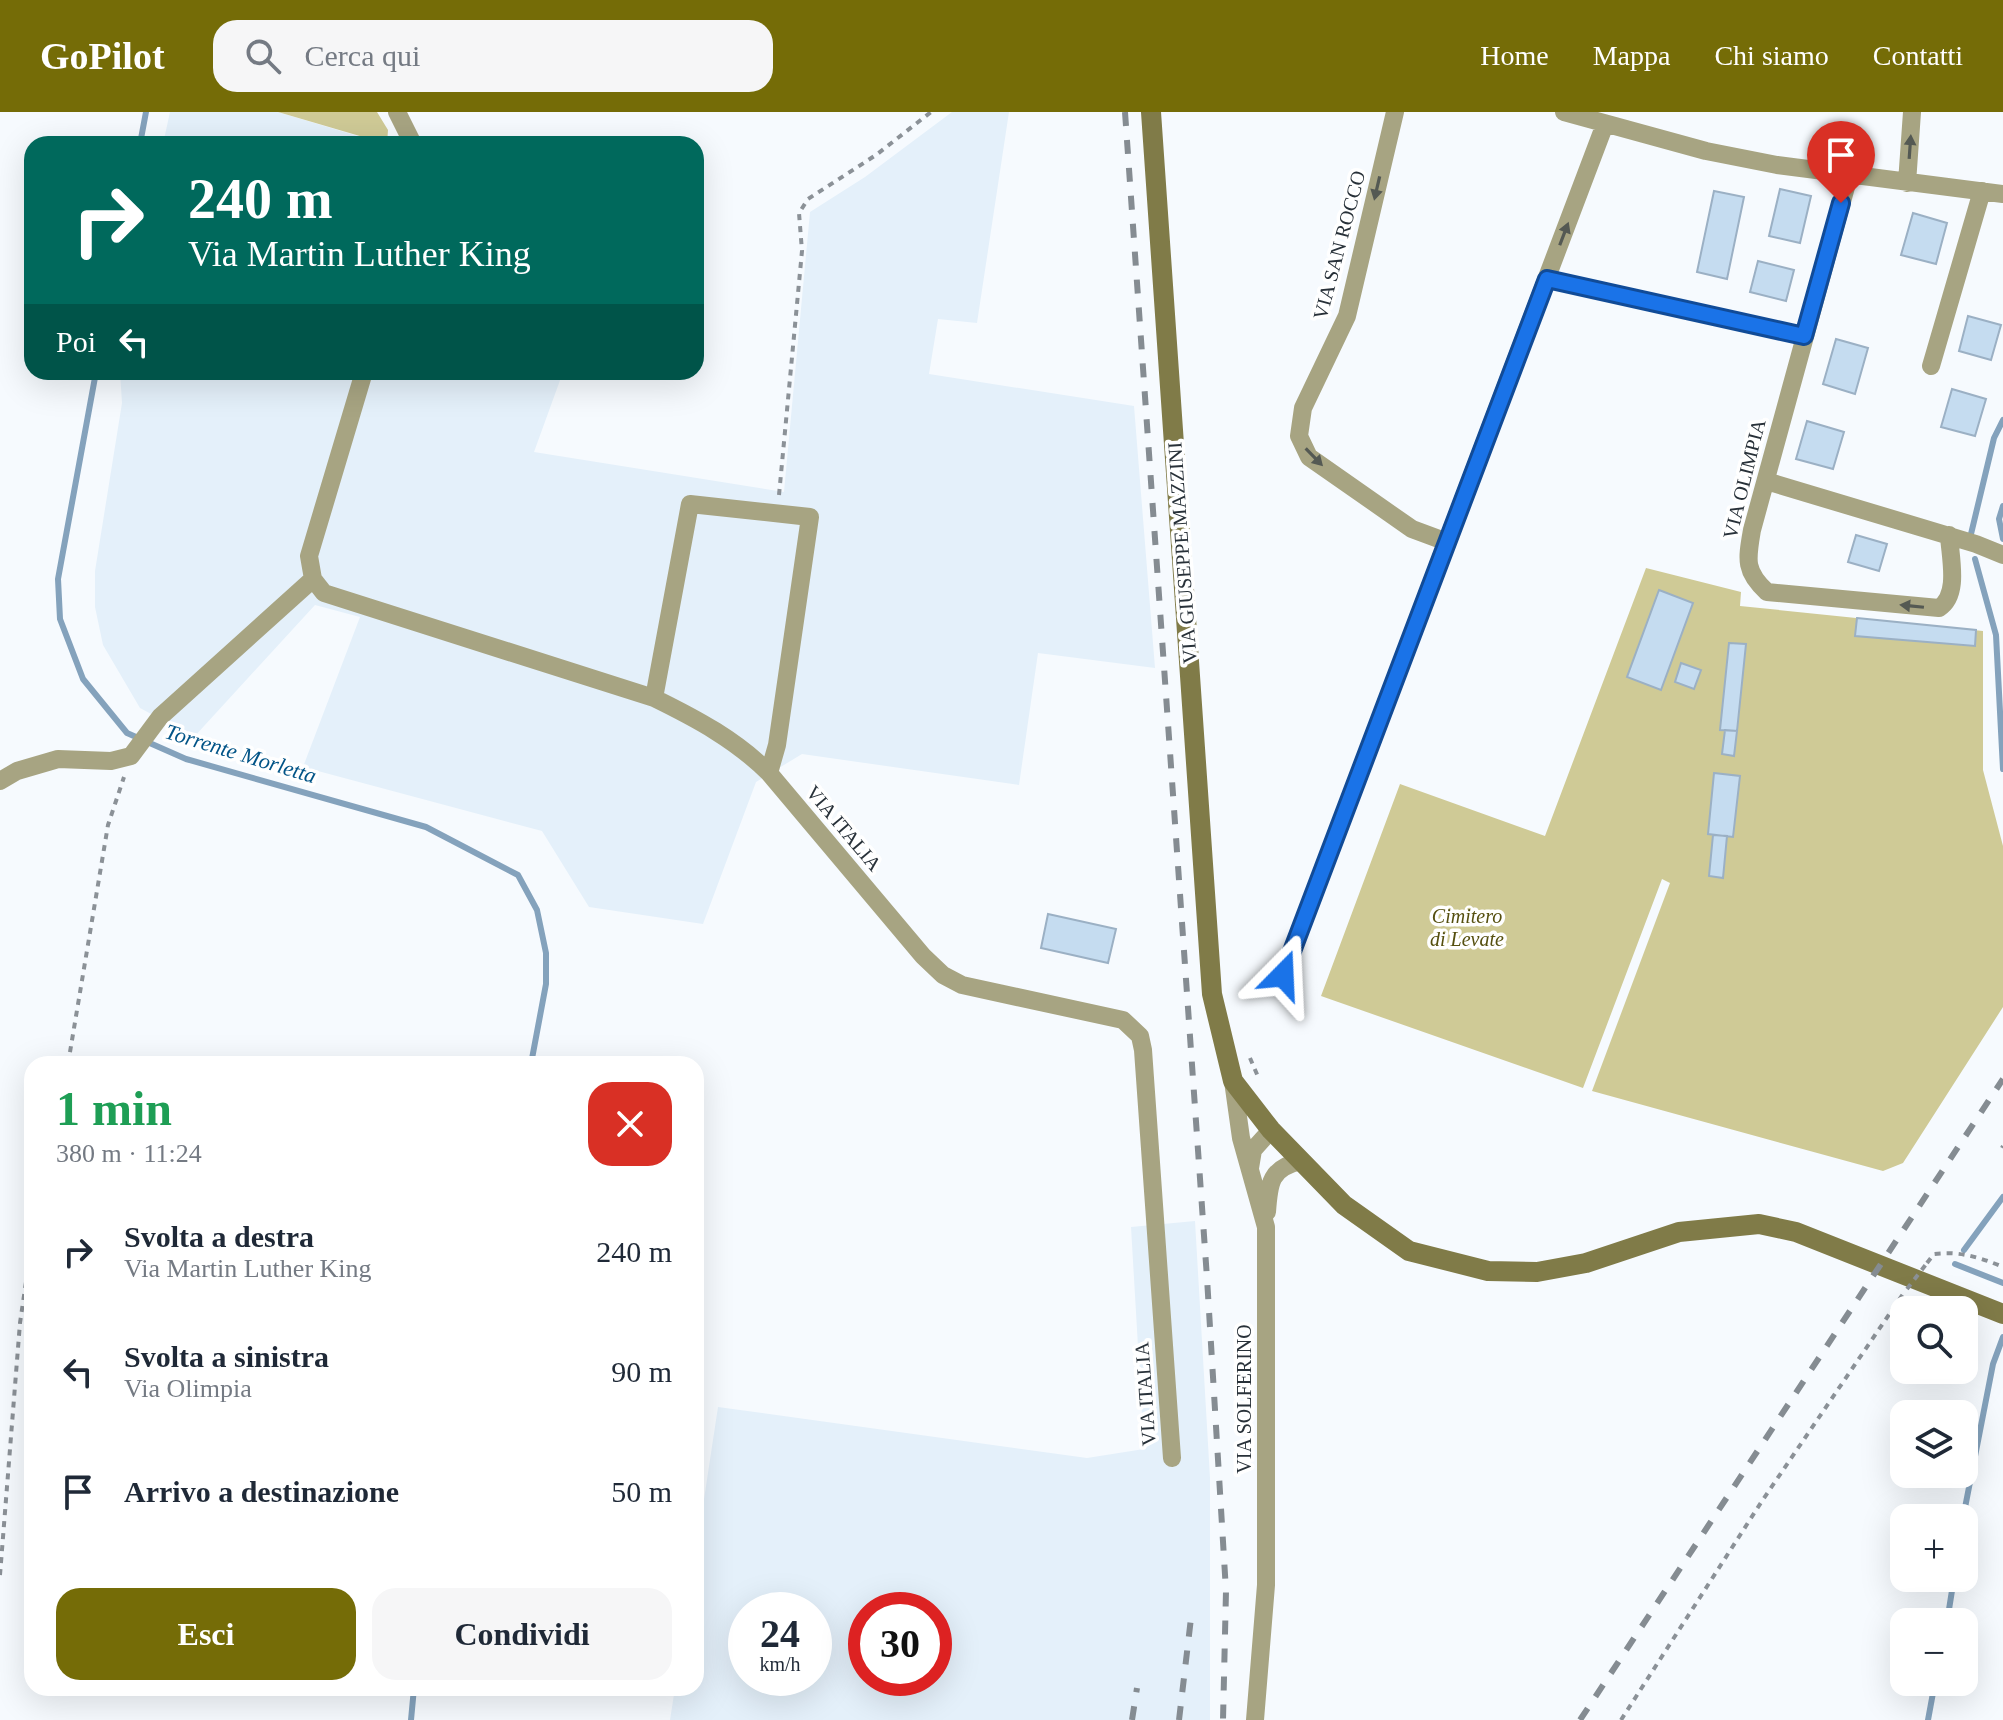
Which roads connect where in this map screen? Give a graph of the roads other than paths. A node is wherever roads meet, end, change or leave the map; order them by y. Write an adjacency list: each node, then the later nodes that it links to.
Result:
1 (397, 112): 7 (street)
2 (1151, 112): 25 (street, VIA GIUSEPPE MAZZINI)
3 (1395, 112): 18 (street, VIA SAN ROCCO, one-way to 18)
4 (1564, 112): 6 (street)
5 (1912, 112): 9 (street, one-way to 5)
6 (1609, 126): 8 (street); 12 (street, one-way to 6)
7 (409, 136)
8 (1849, 176): 9 (street); 13 (street, VIA OLIMPIA)
9 (1907, 183): 10 (street)
10 (1982, 191): 11 (street); 14 (street)
11 (2003, 194)
12 (1547, 279): 13 (street); 18 (street)
13 (1804, 336): 16 (street, VIA OLIMPIA)
14 (1931, 366)
15 (362, 380): 20 (street)
16 (1766, 481): 17 (street); 17 (street, VIA OLIMPIA, one-way to 16)
17 (1949, 535): 19 (street)
18 (1447, 542): 24 (street)
19 (2003, 555)
20 (313, 579): 21 (street, VIA ITALIA); 23 (street)
21 (654, 698): 22 (street, VIA ITALIA); 22 (street)
22 (769, 773): 31 (street, VIA ITALIA)
23 (0, 781)
24 (1283, 975)
25 (1233, 1081): 26 (street); 28 (street, VIA SOLFERINO)
26 (1271, 1130): 27 (street); 28 (street)
27 (1301, 1161): 29 (street); 30 (street)
28 (1249, 1171): 29 (street, VIA SOLFERINO)
29 (1266, 1227): 32 (street, VIA SOLFERINO)
30 (2003, 1314)
31 (1172, 1458)
32 (1255, 1720)

